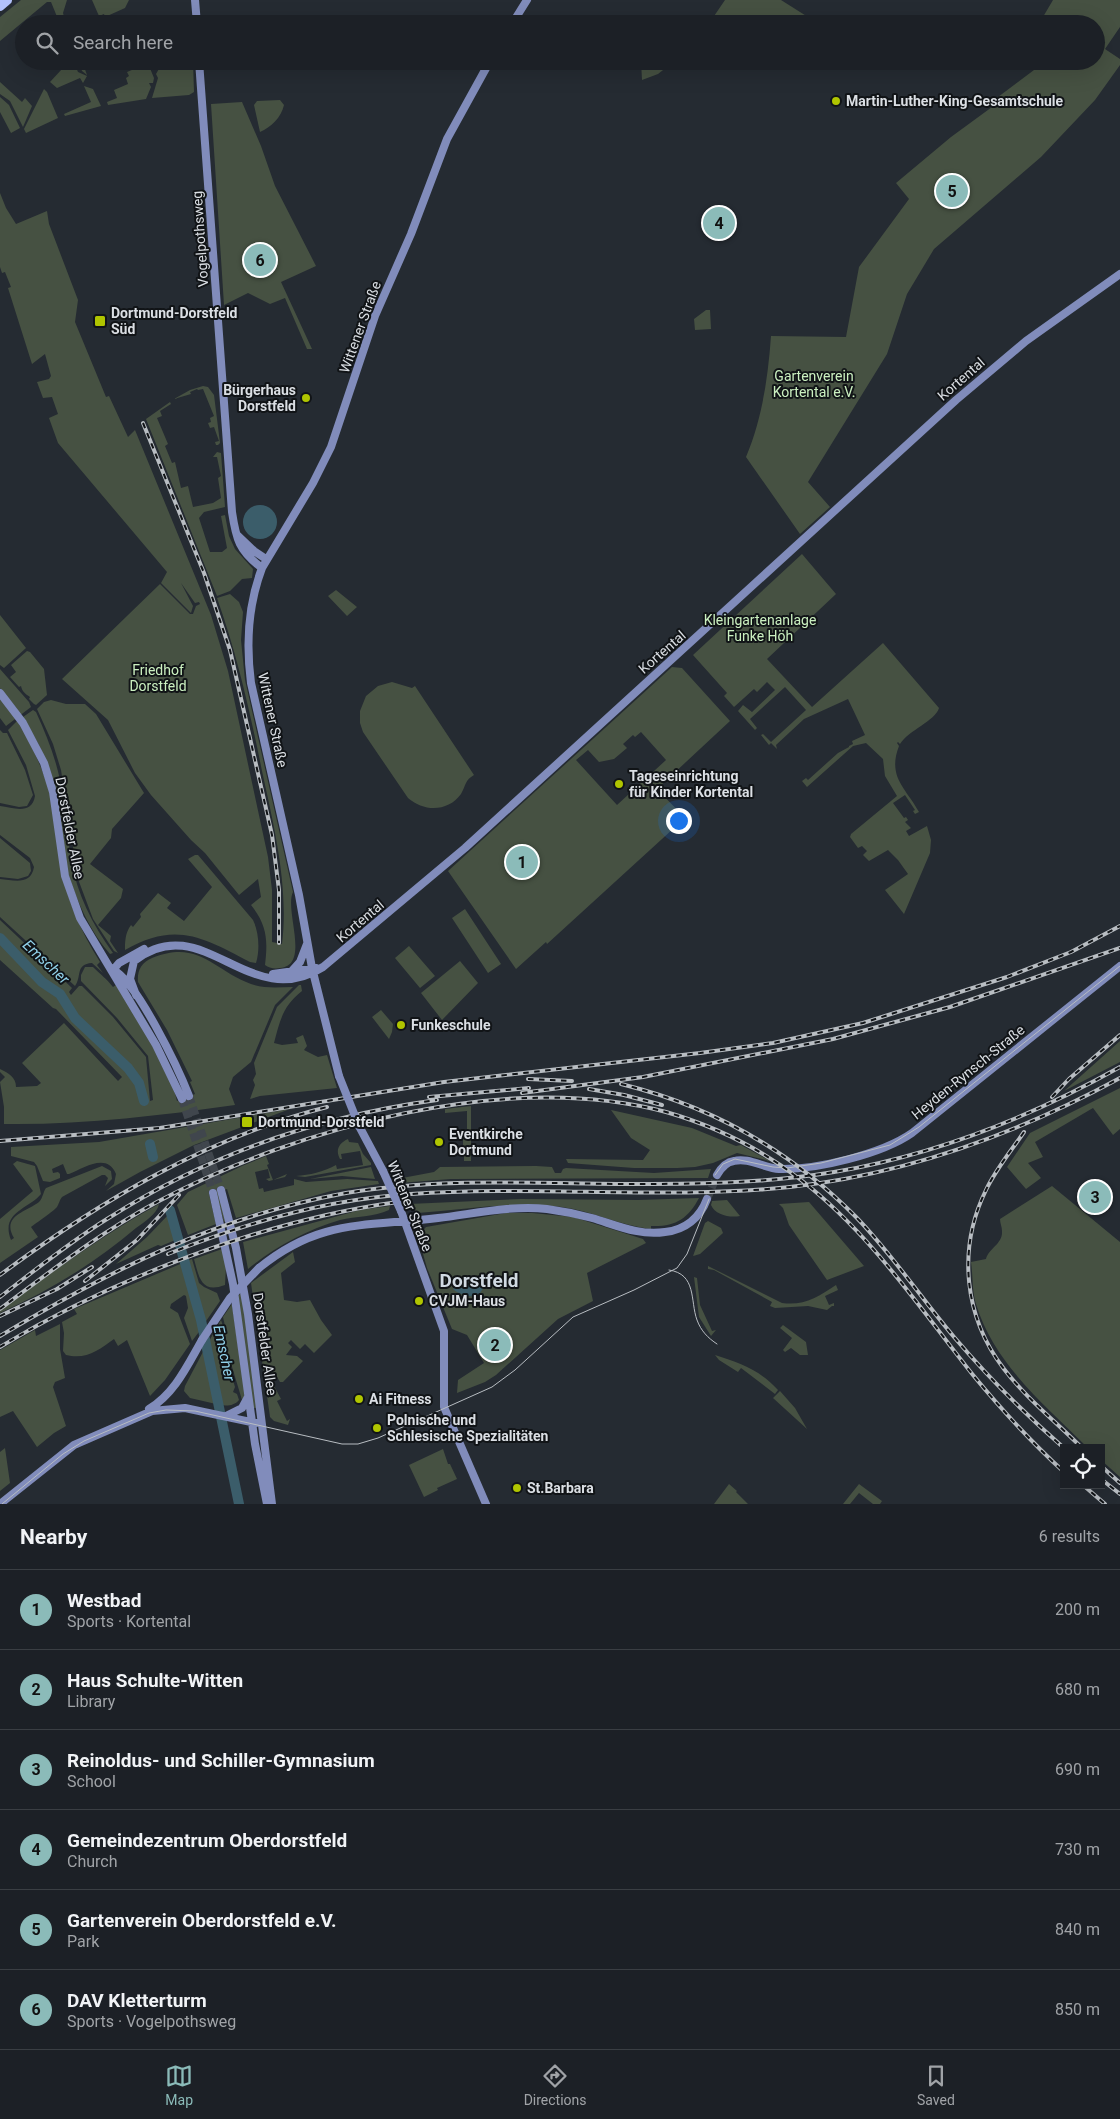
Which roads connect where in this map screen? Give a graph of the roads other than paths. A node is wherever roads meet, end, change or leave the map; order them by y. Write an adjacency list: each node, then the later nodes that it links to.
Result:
1 (7, 0): 4 (highway)
2 (195, 0): 5 (main road)
3 (527, 0): 6 (main road)
4 (0, 6)
5 (196, 15)
6 (518, 15)
7 (200, 70): 10 (main road, Vogelpothsweg)
8 (485, 70): 11 (main road, Wittener Straße)
9 (1120, 274): 18 (main road, Kortental)
10 (237, 534): 11 (main road); 12 (main road, Vogelpothsweg)
11 (266, 559): 12 (main road, Wittener Straße)
12 (262, 568): 14 (main road, Wittener Straße)
13 (0, 693): 17 (main road, Dorstfelder Allee)
14 (308, 943): 18 (main road, Wittener Straße); 19 (main road)
15 (134, 961): 17 (main road, Kortental); 18 (main road, Kortental); 20 (main road)
16 (1120, 966): 21 (main road, Heyden-Rynsch-Straße)
17 (113, 970): 19 (main road, Kortental); 20 (main road, Dorstfelder Allee); 20 (main road, Dorstfelder Allee)
18 (312, 970): 19 (main road, Kortental); 23 (main road, Wittener Straße, bridge)
19 (289, 973)
20 (136, 996)
21 (717, 1175)
22 (707, 1199): 23 (main road)
23 (404, 1221): 24 (main road, bridge); 34 (main road, Wittener Straße)
24 (168, 1394): 26 (main road); 28 (main road)
25 (248, 1394): 27 (main road); 29 (main road, Dorstfelder Allee); 30 (main road, Dorstfelder Allee)
26 (173, 1408): 27 (main road); 28 (main road)
27 (226, 1416): 29 (main road)
28 (132, 1418): 31 (main road)
29 (252, 1422): 30 (main road); 32 (main road, Dorstfelder Allee)
30 (263, 1425): 33 (main road, Dorstfelder Allee)
31 (0, 1504)
32 (267, 1504)
33 (272, 1504)
34 (486, 1504)

